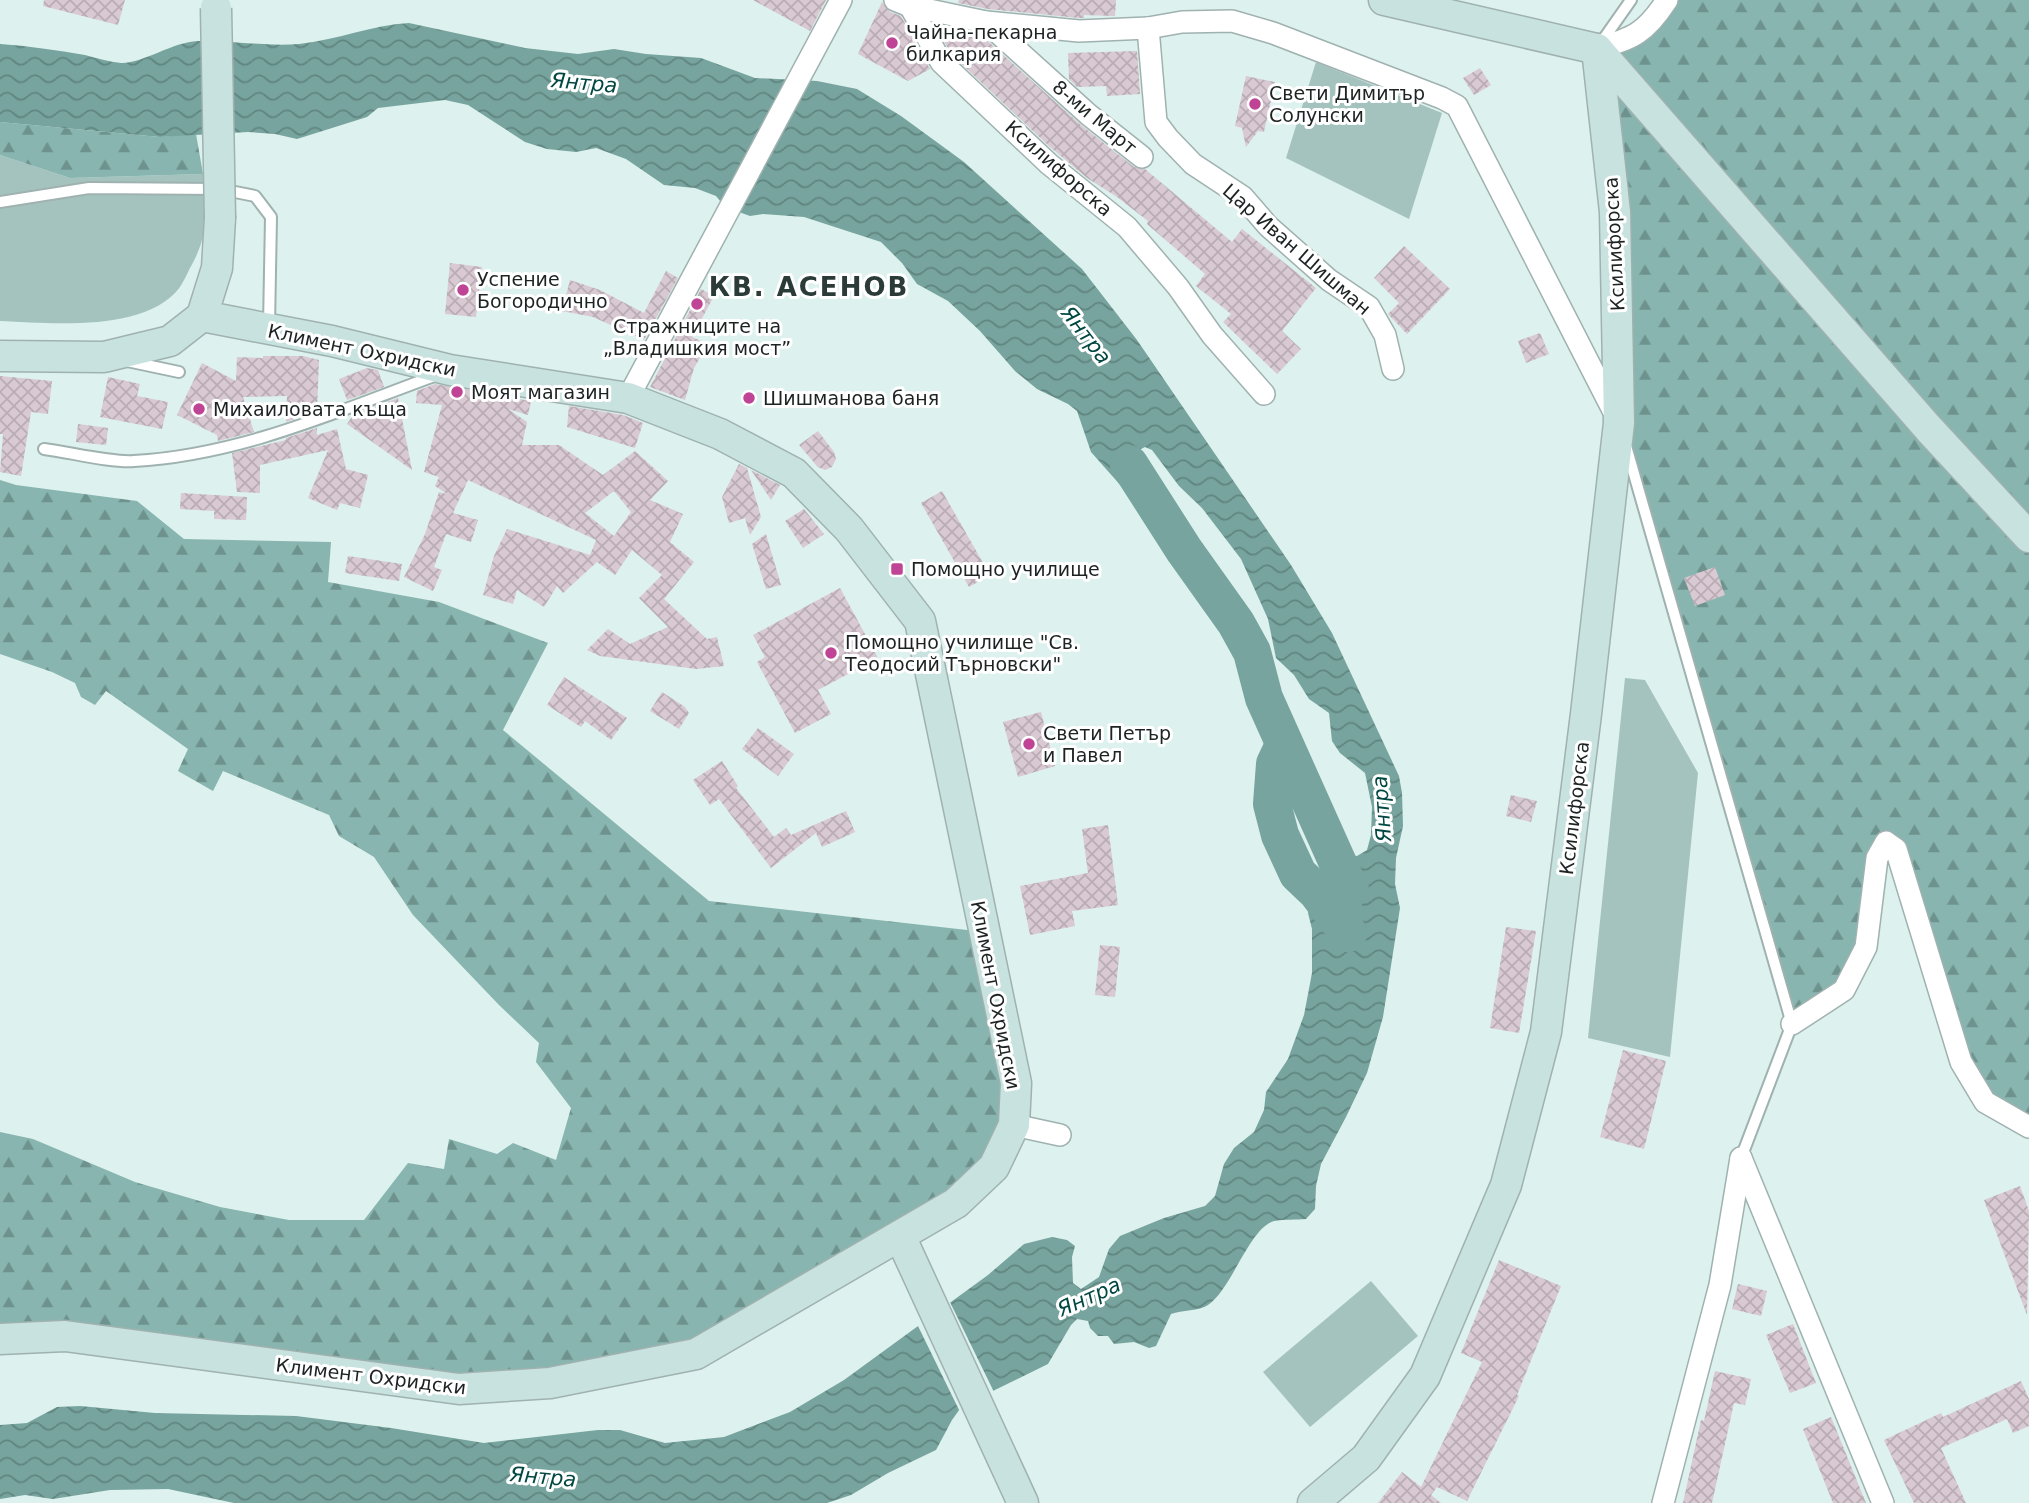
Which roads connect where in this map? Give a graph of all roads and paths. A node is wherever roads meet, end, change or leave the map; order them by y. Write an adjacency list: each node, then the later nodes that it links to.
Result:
1 (1384, 0): 9 (street)
2 (1631, 0): 9 (lane)
3 (1667, 0): 9 (street)
4 (902, 3): 7 (street); 19 (street, Ксилифорска)
5 (216, 4): 12 (street, bridge)
6 (837, 7): 20 (street)
7 (986, 22): 8 (street); 10 (street, 8-ми Март)
8 (1148, 28): 16 (street, Цар Иван Шишман); 21 (street)
9 (1597, 49): 21 (street, Ксилифорска); 23 (street)
10 (1142, 157)
11 (0, 202): 13 (lane)
12 (202, 316): 13 (street, Климент Охридски); 15 (street)
13 (269, 331): 17 (street, Климент Охридски)
14 (0, 355): 15 (street)
15 (104, 356): 18 (lane)
16 (1394, 369)
17 (450, 370): 20 (street, Климент Охридски); 22 (lane)
18 (179, 372)
19 (1264, 394)
20 (628, 398): 25 (street, Климент Охридски)
21 (1619, 423): 24 (lane); 32 (street, Ксилифорска)
22 (44, 449)
23 (2029, 537)
24 (1792, 1024): 26 (street); 28 (lane)
25 (1014, 1125): 27 (street); 29 (street, Климент Охридски)
26 (2029, 1127)
27 (1060, 1135)
28 (1741, 1158): 33 (street); 34 (street)
29 (900, 1236): 30 (street, Климент Охридски); 31 (street)
30 (0, 1339)
31 (1023, 1503)
32 (1313, 1503)
33 (1663, 1503)
34 (1884, 1503)

